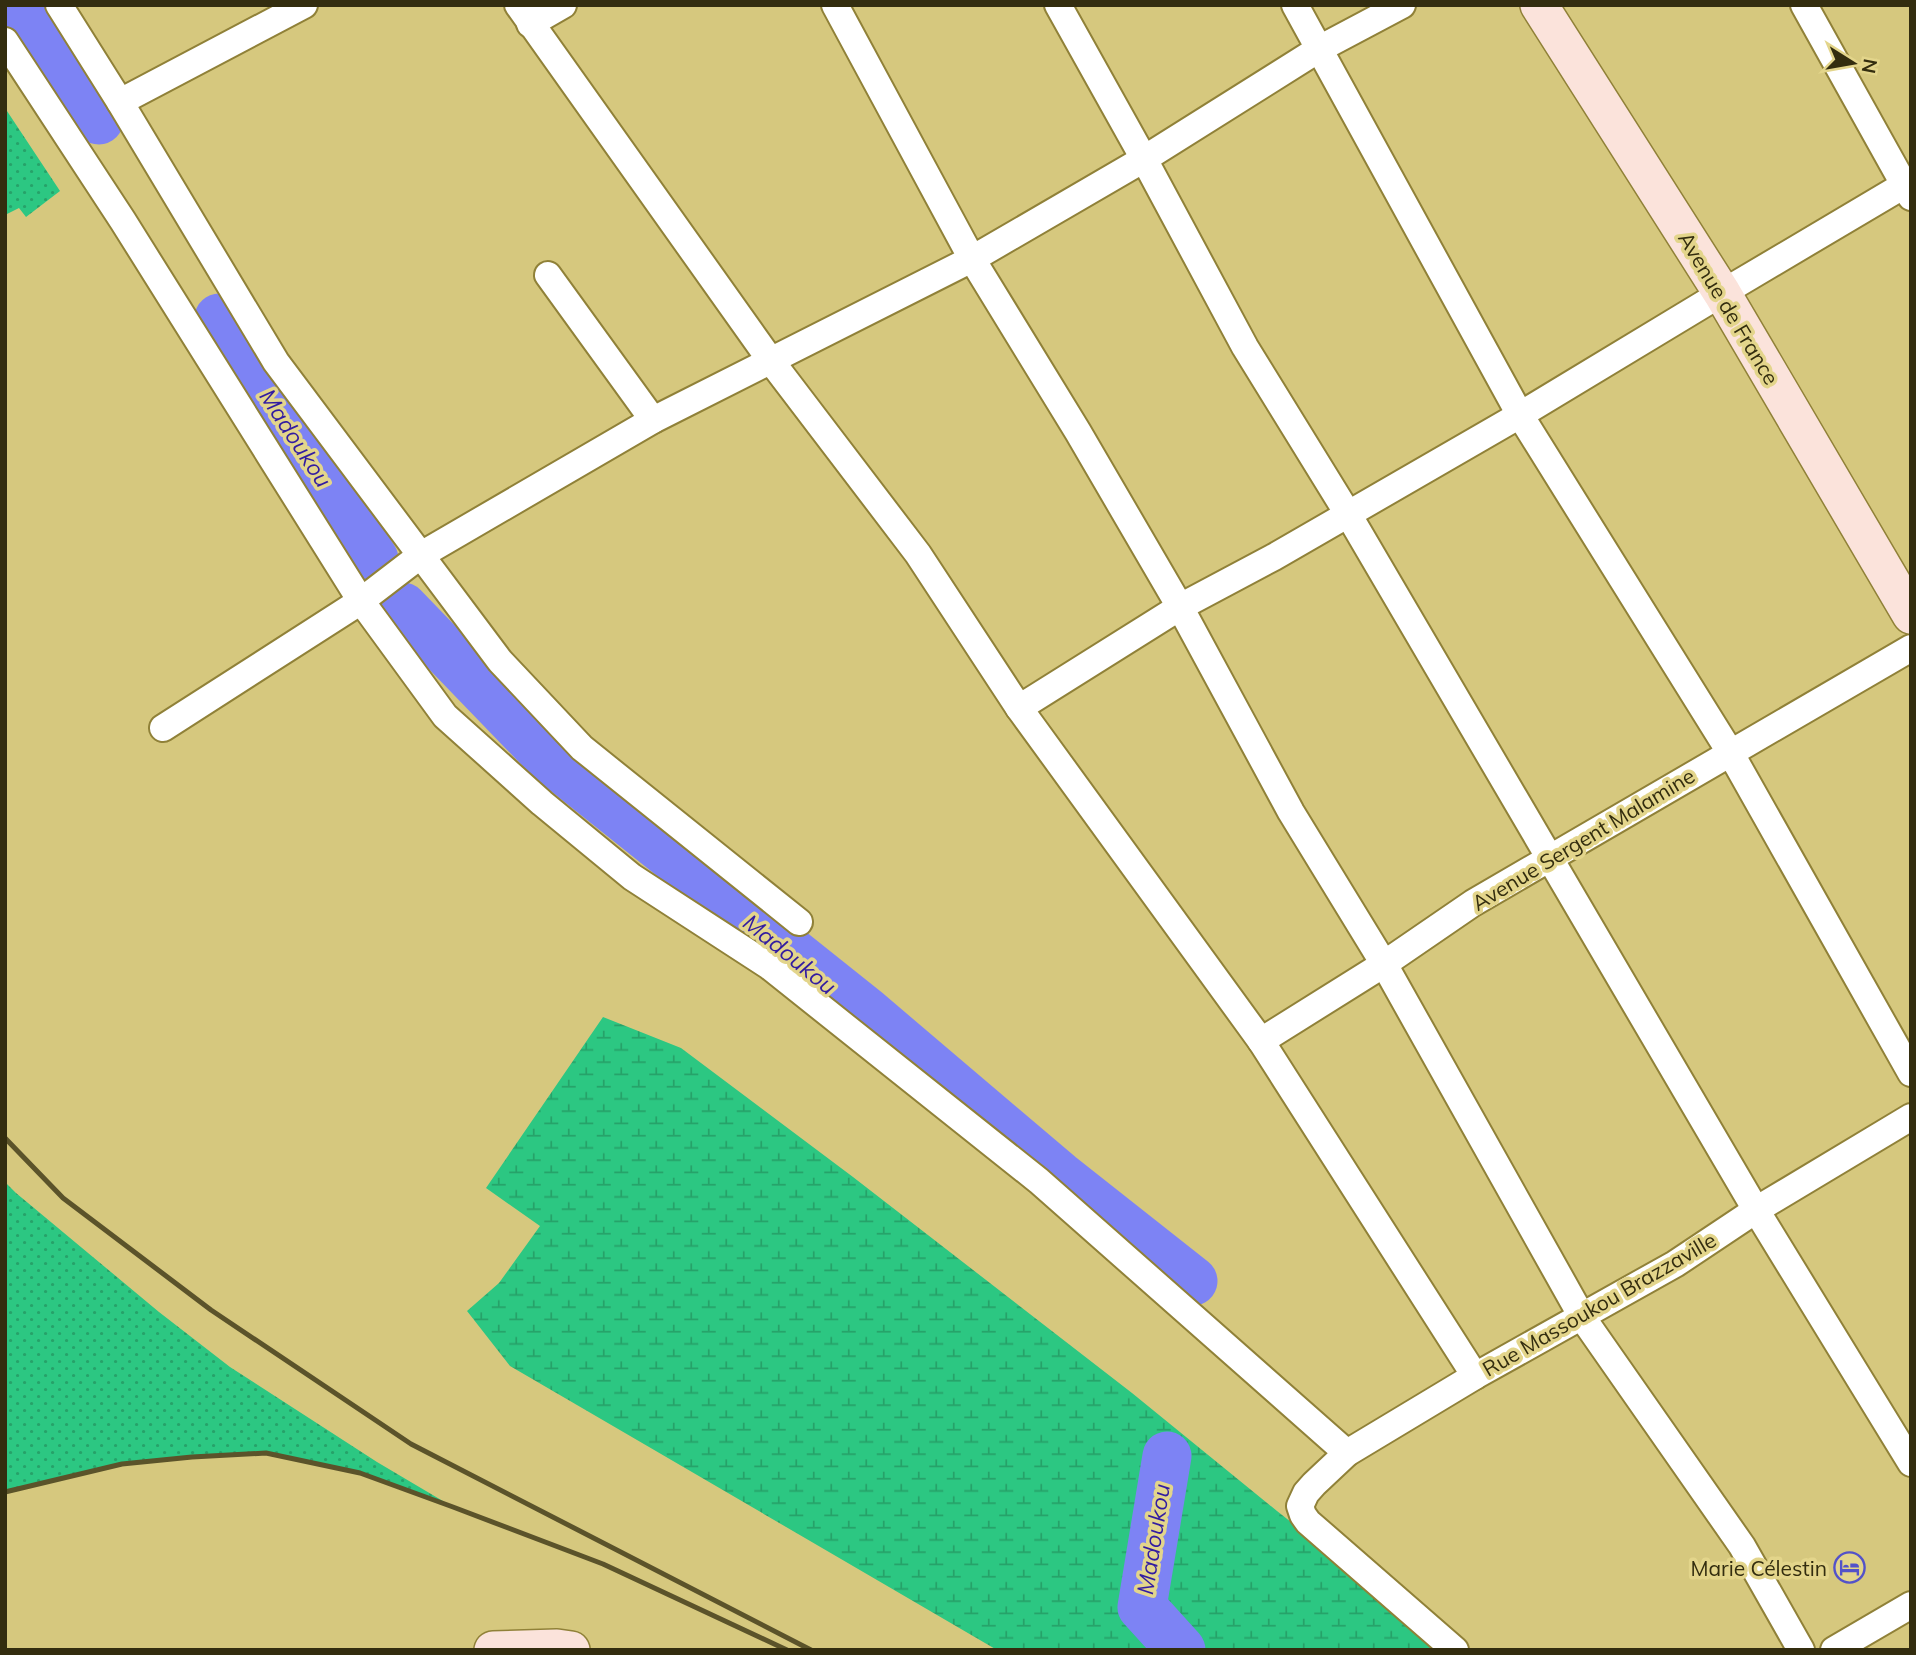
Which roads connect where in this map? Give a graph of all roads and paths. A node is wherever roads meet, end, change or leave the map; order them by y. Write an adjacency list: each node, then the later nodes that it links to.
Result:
1 (59, 5): 13 (street)
2 (304, 5): 13 (street)
3 (563, 5): 10 (street)
4 (835, 5): 16 (street)
5 (1058, 5): 14 (street)
6 (1295, 5): 12 (street)
7 (1402, 5): 12 (street)
8 (1539, 5): 18 (main road, Avenue de France)
9 (1804, 5): 15 (street)
10 (524, 15): 19 (street)
11 (5, 41): 24 (street)
12 (1319, 49): 14 (street); 20 (street)
13 (120, 102): 23 (street)
14 (1144, 159): 16 (street); 22 (street)
15 (1909, 188): 18 (street)
16 (972, 259): 19 (street); 25 (street)
17 (548, 275): 21 (street)
18 (1722, 293): 20 (street); 26 (main road, Avenue de France)
19 (771, 360): 21 (street); 28 (street)
20 (1520, 415): 22 (street); 30 (street)
21 (653, 421): 23 (street)
22 (1348, 514): 25 (street); 31 (street)
23 (421, 555): 24 (street); 32 (street)
24 (361, 601): 29 (street); 40 (street)
25 (1180, 607): 28 (street); 33 (street)
26 (1911, 615)
27 (1911, 648): 30 (street, Avenue Sergent Malamine)
28 (1019, 708): 34 (street)
29 (163, 728)
30 (1730, 752): 31 (street, Avenue Sergent Malamine); 35 (street)
31 (1550, 860): 33 (street, Avenue Sergent Malamine); 37 (street)
32 (799, 922)
33 (1384, 964): 34 (street, Avenue Sergent Malamine); 38 (street)
34 (1261, 1041): 39 (street)
35 (1911, 1073)
36 (1911, 1117): 37 (street, Rue Massoukou Brazzaville)
37 (1756, 1210): 38 (street, Rue Massoukou Brazzaville); 41 (street)
38 (1582, 1317): 39 (street, Rue Massoukou Brazzaville); 46 (street)
39 (1475, 1376): 40 (street, Rue Massoukou Brazzaville)
40 (1347, 1453): 45 (street, Rue Massoukou Brazzaville)
41 (1911, 1463)
42 (1911, 1605): 47 (street)
43 (493, 1650): 44 (main road)
44 (571, 1650)
45 (1455, 1650)
46 (1801, 1650)
47 (1834, 1650)

